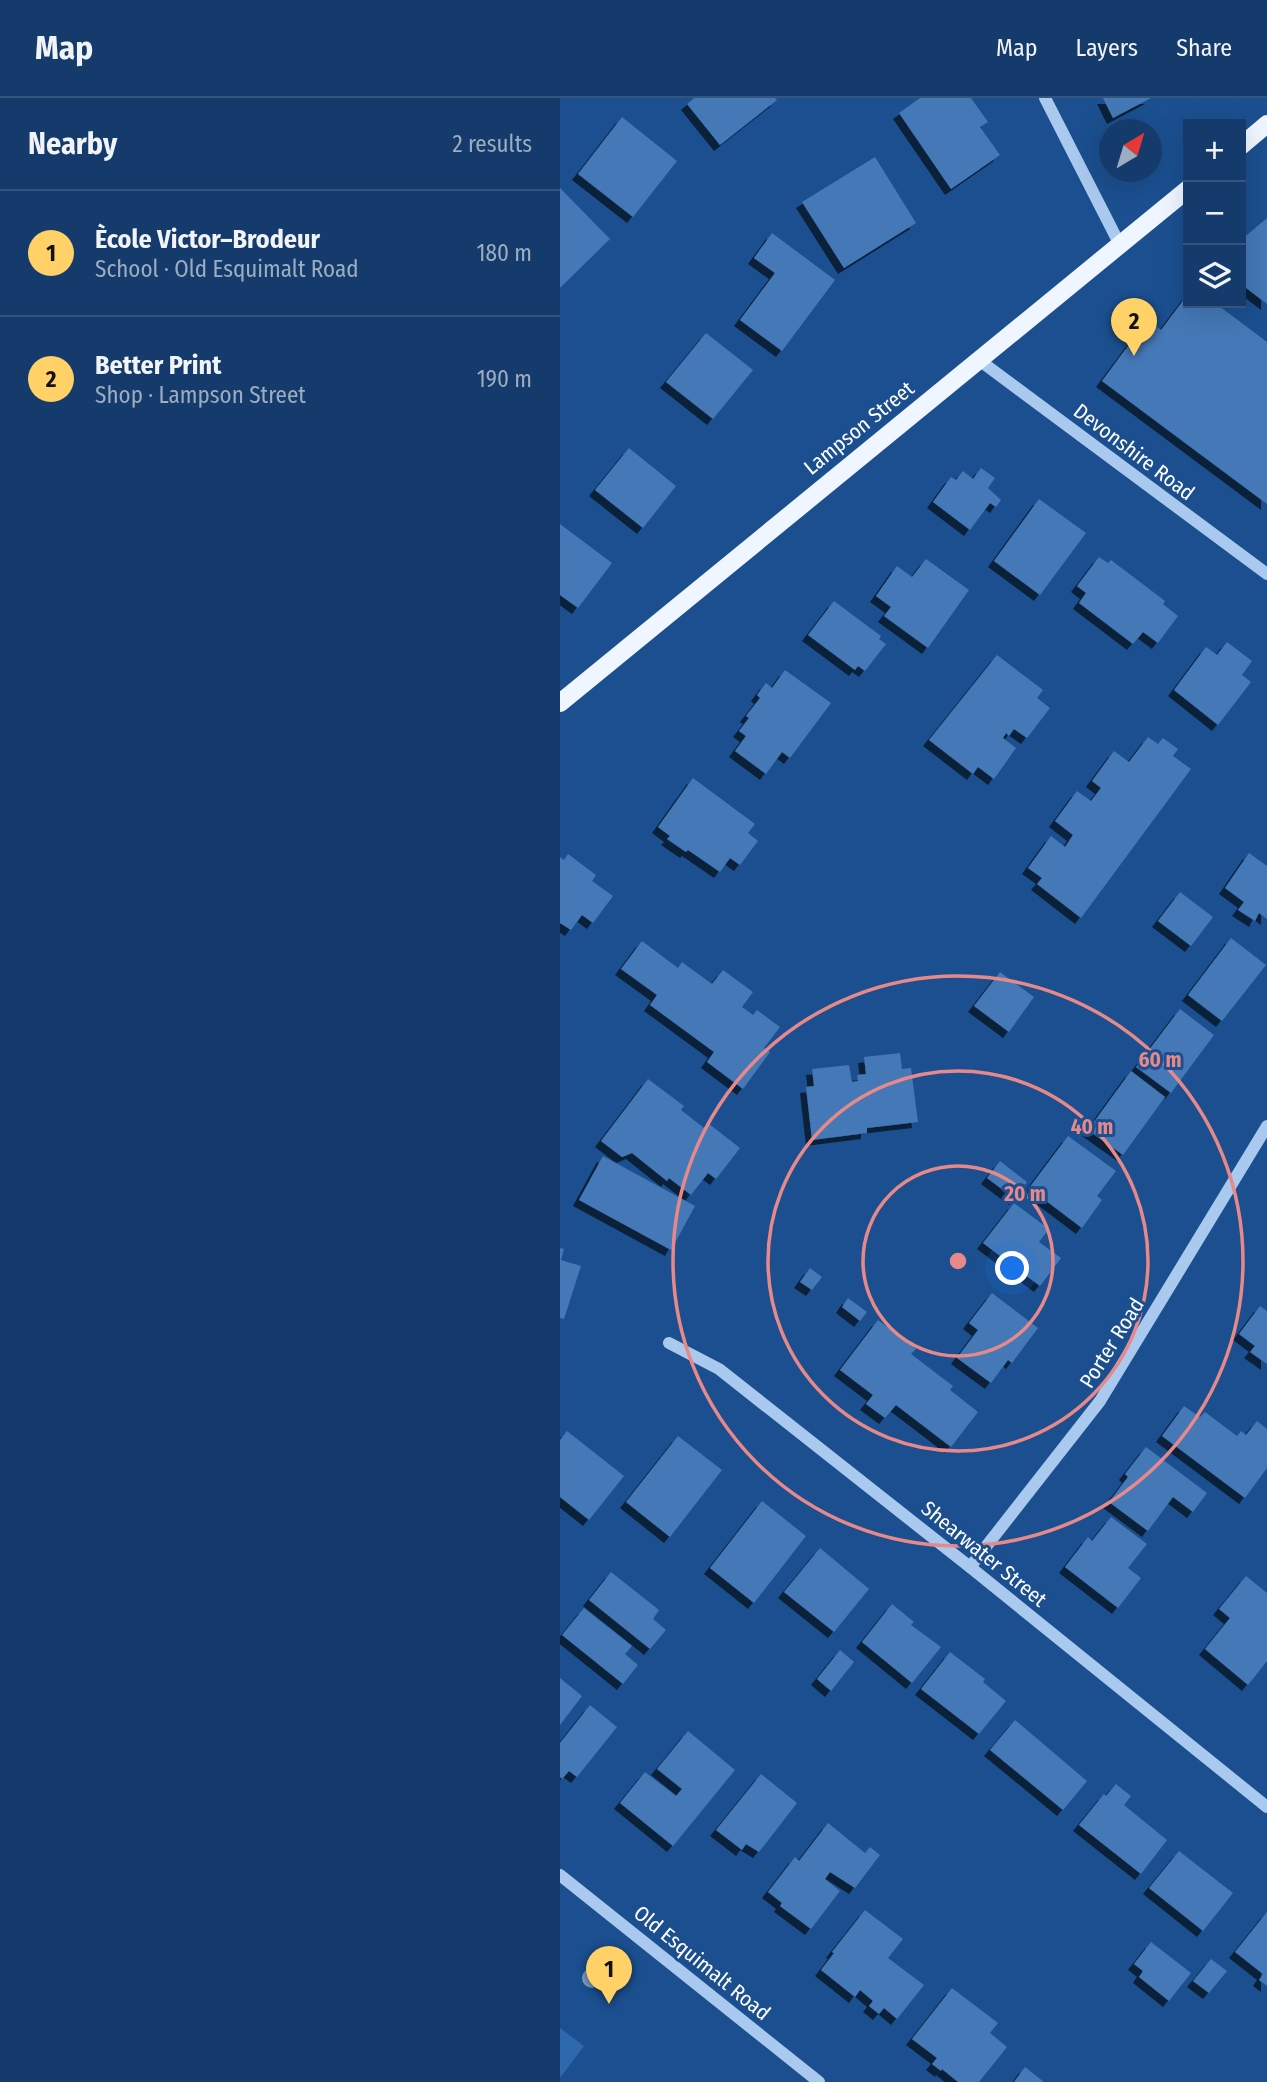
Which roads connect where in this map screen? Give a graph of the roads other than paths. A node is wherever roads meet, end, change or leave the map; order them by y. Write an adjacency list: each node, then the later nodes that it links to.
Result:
1 (1045, 98): 5 (street)
2 (1267, 124): 3 (main road)
3 (1246, 142)
4 (1183, 193): 5 (main road, Lampson Street)
5 (1120, 245): 6 (main road, Lampson Street)
6 (979, 360): 7 (street, Devonshire Road); 8 (main road, Lampson Street)
7 (1267, 574)
8 (560, 704)
9 (1267, 1126): 11 (street, Porter Road)
10 (669, 1343): 11 (street, Shearwater Street)
11 (970, 1567): 12 (street, Shearwater Street)
12 (1267, 1807)
13 (560, 1875): 14 (street, Old Esquimalt Road)
14 (819, 2082)

